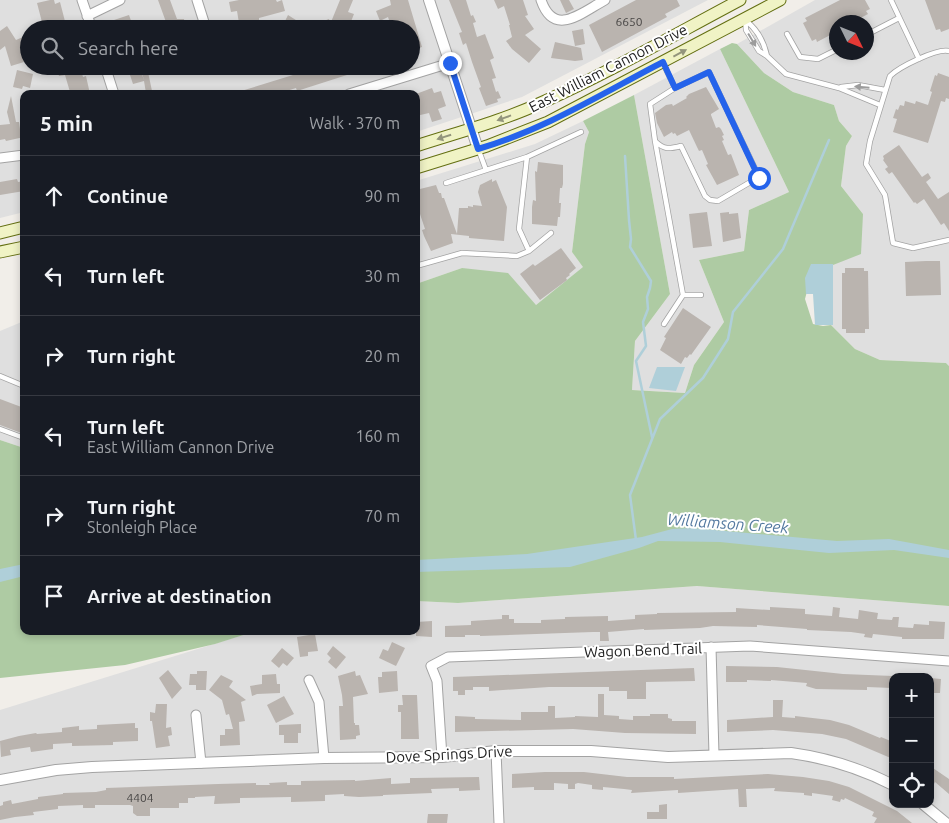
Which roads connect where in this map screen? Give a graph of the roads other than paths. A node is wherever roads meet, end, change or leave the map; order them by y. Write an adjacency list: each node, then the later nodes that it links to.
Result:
1 (82, 0): 10 (street)
2 (120, 0): 10 (street)
3 (197, 0): 14 (street)
4 (429, 0): 22 (street)
5 (542, 0): 6 (street)
6 (605, 0)
7 (780, 0): 12 (main road, East William Cannon Drive)
8 (891, 0): 11 (lane)
9 (737, 1): 12 (main road); 32 (main road, East William Cannon Drive, one-way to 32)
10 (87, 16): 13 (street)
11 (900, 18): 15 (lane); 20 (lane)
12 (744, 19): 19 (lane); 19 (lane, one-way to 19); 21 (main road, East William Cannon Drive, one-way to 12)
13 (89, 20)
14 (203, 20)
15 (874, 31)
16 (787, 34): 18 (lane)
17 (949, 51): 20 (lane)
18 (829, 54)
19 (767, 56): 27 (lane)
20 (919, 59): 30 (lane)
21 (663, 62): 26 (lane); 36 (main road, East William Cannon Drive)
22 (450, 63): 23 (street); 32 (street)
23 (420, 72)
24 (108, 75): 28 (street)
25 (411, 75): 29 (street)
26 (675, 88): 34 (lane); 34 (lane)
27 (839, 88): 30 (lane, one-way to 27); 31 (lane)
28 (113, 90)
29 (362, 90)
30 (885, 90): 31 (lane)
31 (880, 105): 46 (lane)
32 (472, 128): 35 (main road, East William Cannon Drive, one-way to 35); 36 (street)
33 (581, 132): 38 (lane)
34 (655, 140): 51 (lane)
35 (420, 145)
36 (478, 149): 40 (main road, East William Cannon Drive); 41 (lane)
37 (20, 156): 39 (street)
38 (527, 157): 41 (lane); 48 (lane)
39 (0, 158)
40 (420, 167)
41 (486, 170): 42 (lane)
42 (446, 183)
43 (20, 228): 44 (main road)
44 (0, 233)
45 (551, 233): 48 (lane)
46 (949, 240)
47 (20, 248): 49 (main road)
48 (529, 250): 50 (lane)
49 (0, 252)
50 (420, 265)
51 (683, 295): 52 (lane); 53 (lane)
52 (702, 295)
53 (664, 324)
54 (0, 376): 55 (lane)
55 (20, 384)
56 (0, 429): 57 (lane)
57 (20, 436)
58 (711, 647): 59 (street, Wagon Bend Trail); 63 (street); 64 (street, Wagon Bend Trail)
59 (949, 660)
60 (309, 680): 65 (street)
61 (196, 716): 66 (street)
62 (496, 751): 63 (street, Dove Springs Drive); 64 (street, Dove Springs Drive); 70 (street)
63 (714, 755): 68 (street, Dove Springs Drive)
64 (442, 757): 65 (street, Dove Springs Drive)
65 (324, 758): 66 (street, Dove Springs Drive)
66 (201, 763): 67 (street, Dove Springs Drive)
67 (0, 780)
68 (889, 782)
69 (928, 808): 71 (street)
70 (498, 823)
71 (946, 823)

